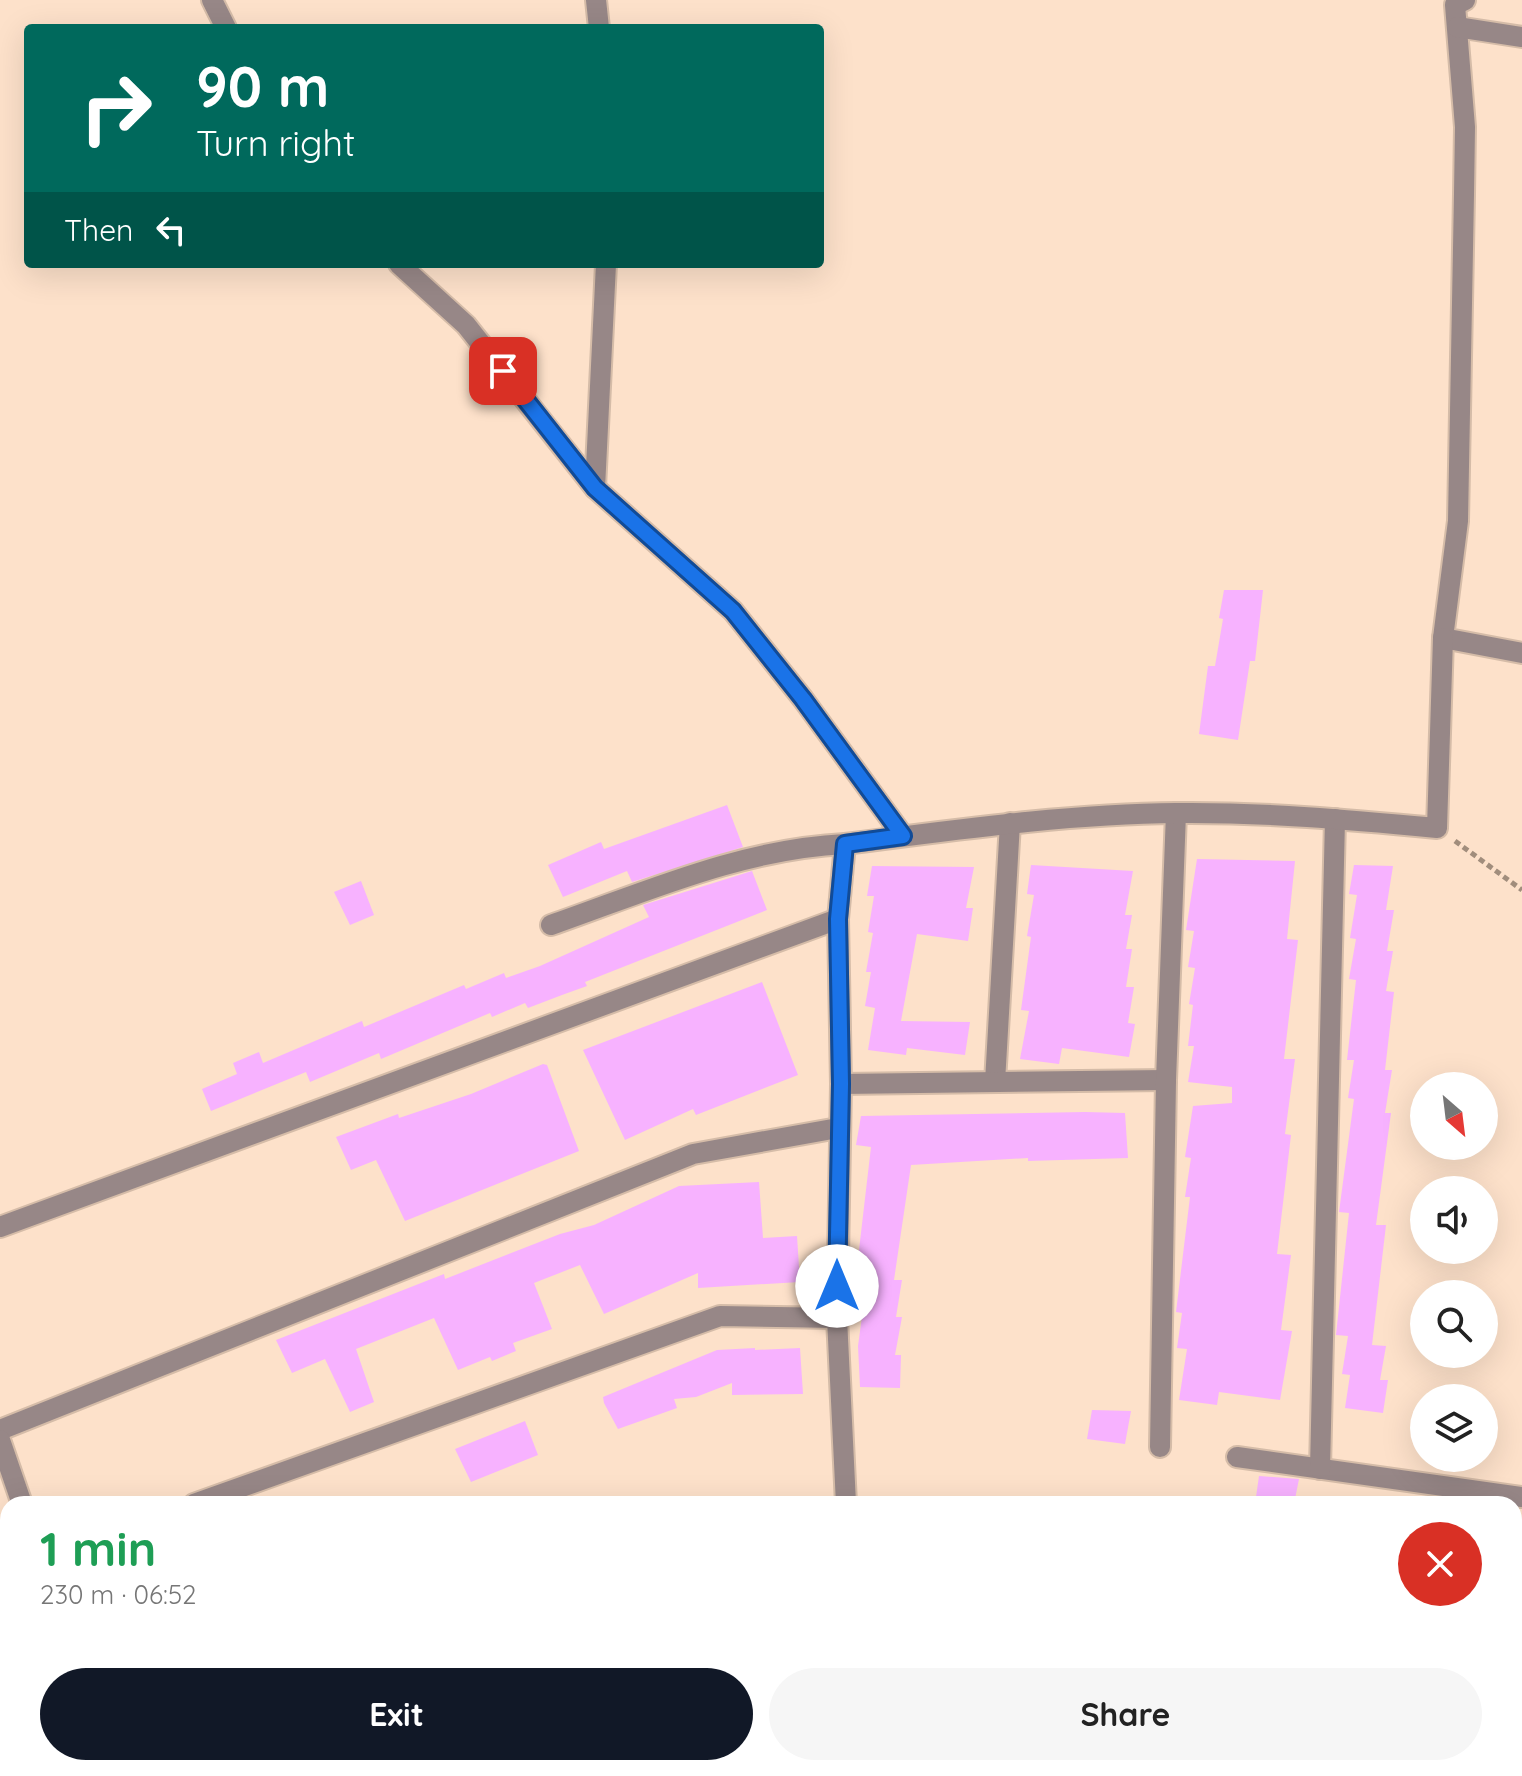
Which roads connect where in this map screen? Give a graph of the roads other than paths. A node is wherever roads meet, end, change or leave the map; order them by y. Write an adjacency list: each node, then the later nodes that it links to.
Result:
1 (212, 0): 4 (street)
2 (596, 0): 5 (street)
3 (1465, 0): 6 (street)
4 (224, 24)
5 (599, 24)
6 (1457, 27): 7 (street); 11 (street)
7 (1522, 37)
8 (403, 268): 10 (street)
9 (606, 268): 10 (street)
10 (595, 488): 16 (street)
11 (1443, 638): 12 (street); 14 (street)
12 (1522, 653)
13 (1176, 813): 14 (street); 15 (street); 20 (street)
14 (1335, 819): 30 (street)
15 (1010, 823): 16 (street); 21 (street)
16 (903, 836): 17 (street)
17 (845, 844): 18 (street); 19 (street)
18 (838, 919): 22 (street); 24 (street)
19 (551, 925)
20 (1166, 1080): 21 (street); 28 (street)
21 (995, 1082): 22 (street)
22 (841, 1084): 23 (street)
23 (838, 1128): 25 (street); 26 (street)
24 (0, 1227)
25 (837, 1318): 32 (street); 33 (street)
26 (0, 1430)
27 (0, 1440): 31 (street)
28 (1160, 1447)
29 (1237, 1457): 30 (street)
30 (1320, 1469): 34 (street)
31 (19, 1496)
32 (216, 1496)
33 (846, 1496)
34 (1515, 1496)

